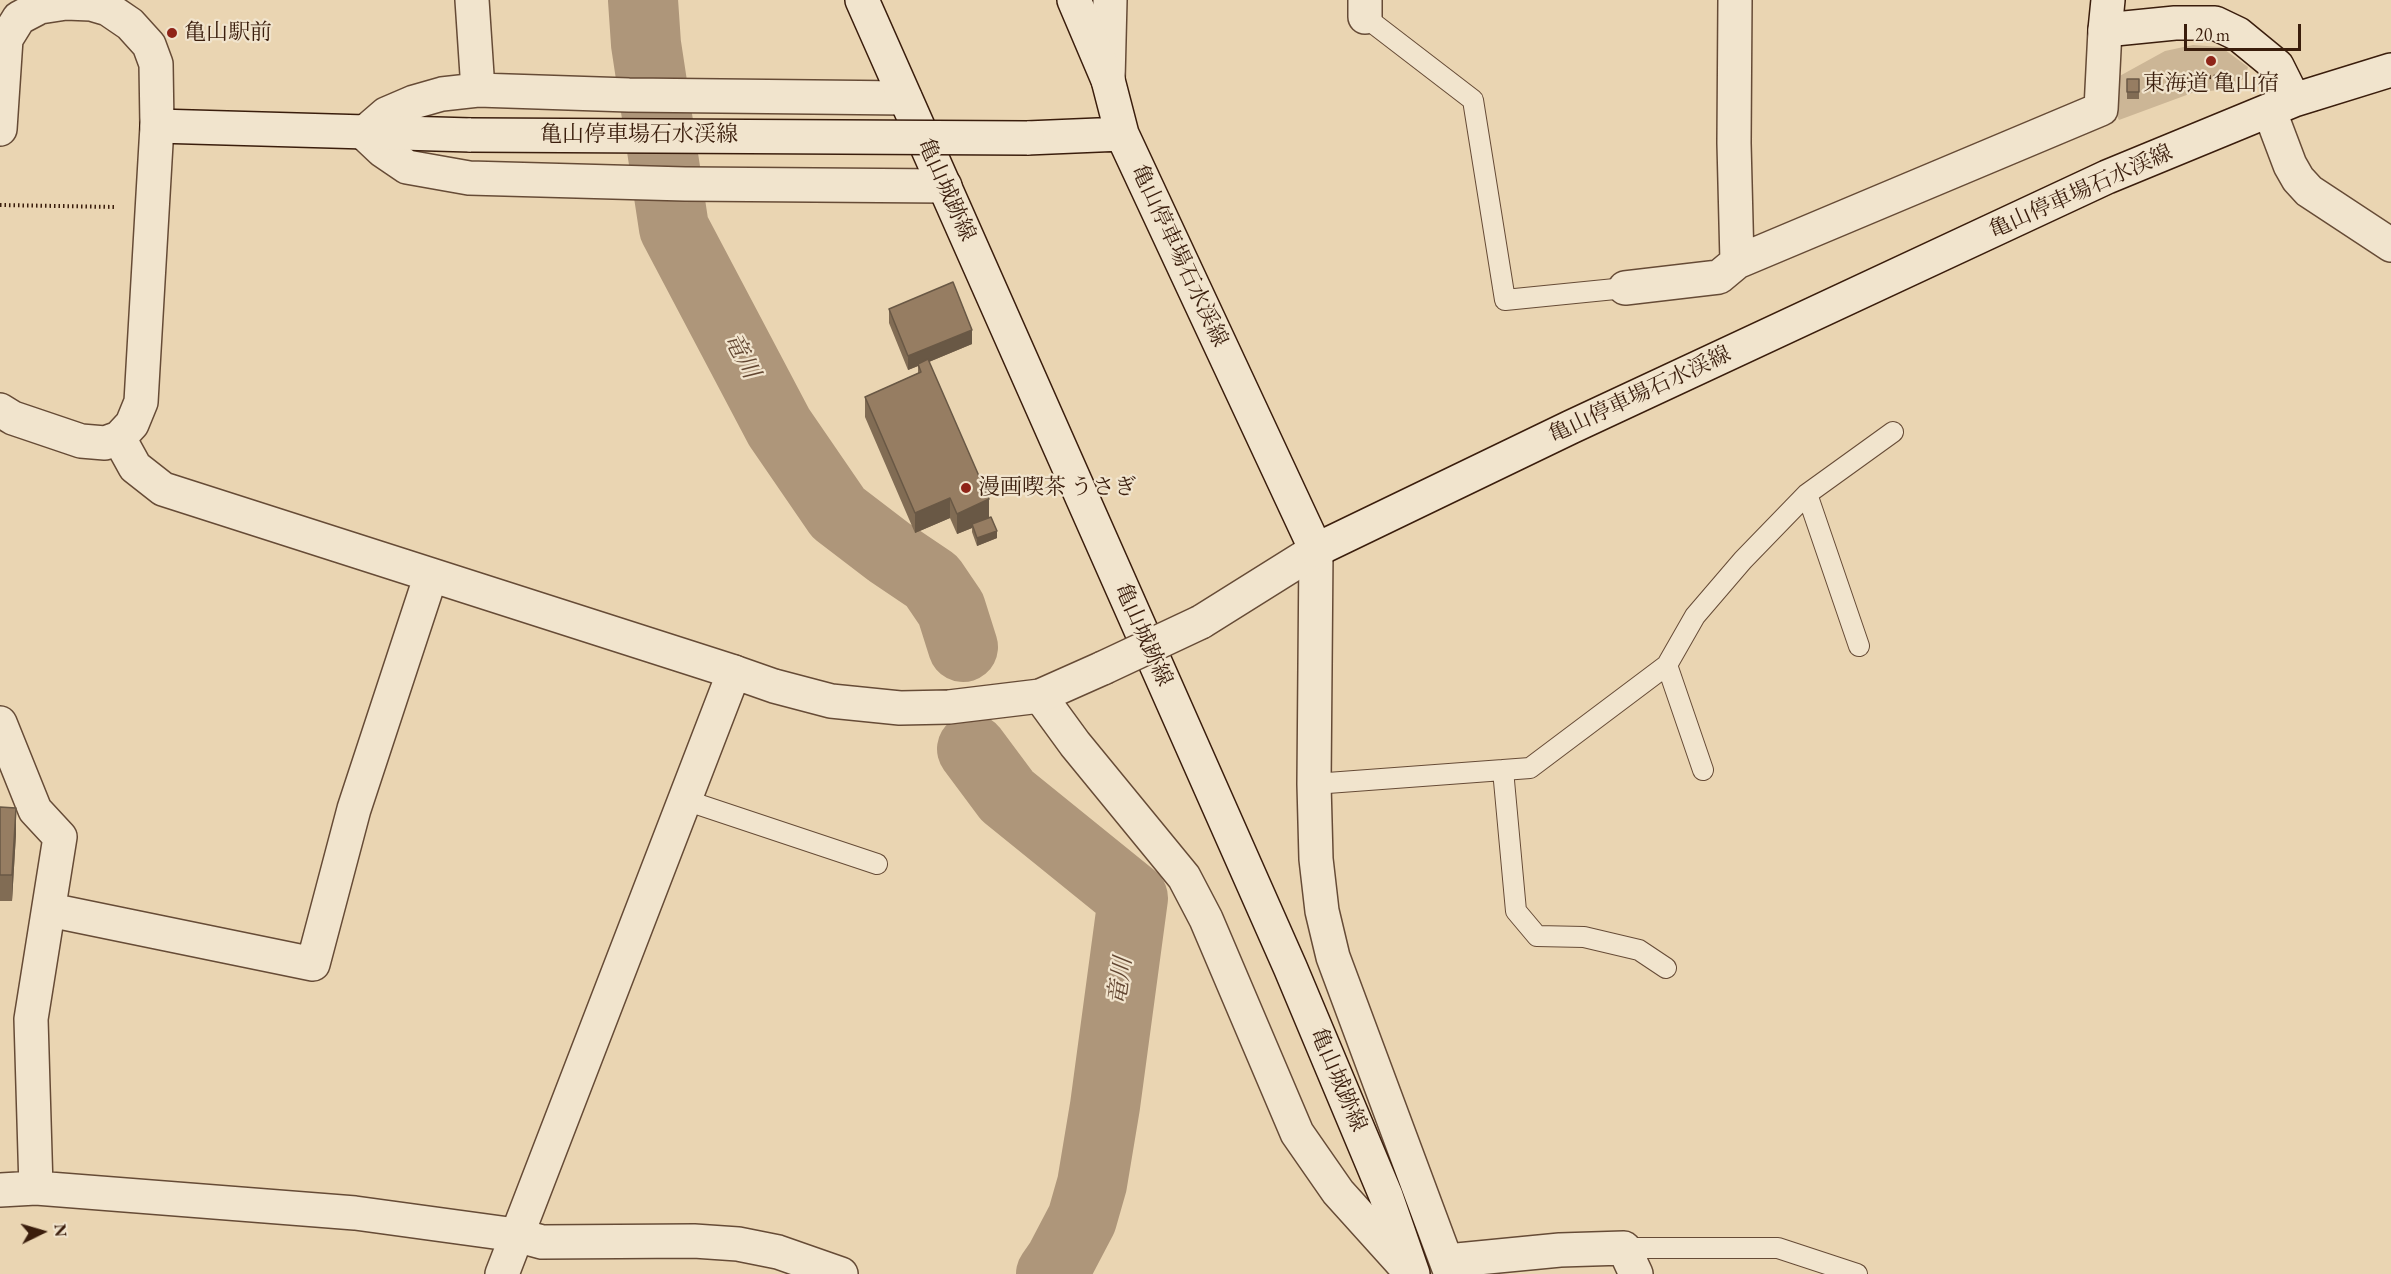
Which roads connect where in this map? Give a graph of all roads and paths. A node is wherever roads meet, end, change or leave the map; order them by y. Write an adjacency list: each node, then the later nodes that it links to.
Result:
1 (472, 0): 12 (street)
2 (862, 0): 14 (street, 亀山城跡線)
3 (1074, 0): 10 (street, 亀山停車場石水渓線)
4 (1110, 0): 10 (street)
5 (1735, 0): 24 (street)
6 (1365, 8): 25 (lane)
7 (19, 9): 16 (street); 17 (street)
8 (2106, 15): 15 (street); 24 (street)
9 (2391, 70): 15 (street, 亀山停車場石水渓線)
10 (1108, 80): 19 (street, 亀山停車場石水渓線)
11 (2169, 81): 13 (path)
12 (478, 90): 14 (street); 18 (street)
13 (2239, 90)
14 (905, 98): 20 (street, 亀山城跡線)
15 (2282, 106): 23 (street); 30 (street, 亀山停車場石水渓線)
16 (157, 126): 18 (street, 亀山停車場石水渓線); 22 (street)
17 (0, 129)
18 (364, 133): 19 (street, 亀山停車場石水渓線, bridge); 20 (street)
19 (1122, 134): 30 (street, 亀山停車場石水渓線)
20 (945, 186): 51 (street, 亀山城跡線)
21 (0, 205): 22 (path)
22 (152, 207): 28 (street)
23 (2391, 245)
24 (1737, 262): 25 (street)
25 (1626, 288)
26 (0, 411): 28 (street)
27 (1893, 432): 29 (lane)
28 (120, 438): 31 (street)
29 (1808, 494): 32 (lane); 33 (lane)
30 (1316, 550): 35 (street, bridge); 39 (street)
31 (431, 575): 34 (street); 42 (street)
32 (1858, 645)
33 (1667, 665): 37 (lane); 38 (lane)
34 (734, 672): 35 (street); 40 (street)
35 (1040, 696): 51 (street)
36 (0, 723): 42 (street)
37 (1503, 770): 39 (lane); 43 (lane)
38 (1703, 770)
39 (1314, 784): 48 (street)
40 (685, 800): 41 (lane); 46 (street)
41 (878, 864)
42 (50, 910): 44 (street)
43 (1666, 968)
44 (36, 1188): 45 (street); 46 (street)
45 (0, 1190)
46 (516, 1235): 49 (street); 50 (street)
47 (1630, 1261): 48 (street); 52 (lane)
48 (1449, 1268)
49 (502, 1274)
50 (841, 1274)
51 (1412, 1274)
52 (1857, 1274)

